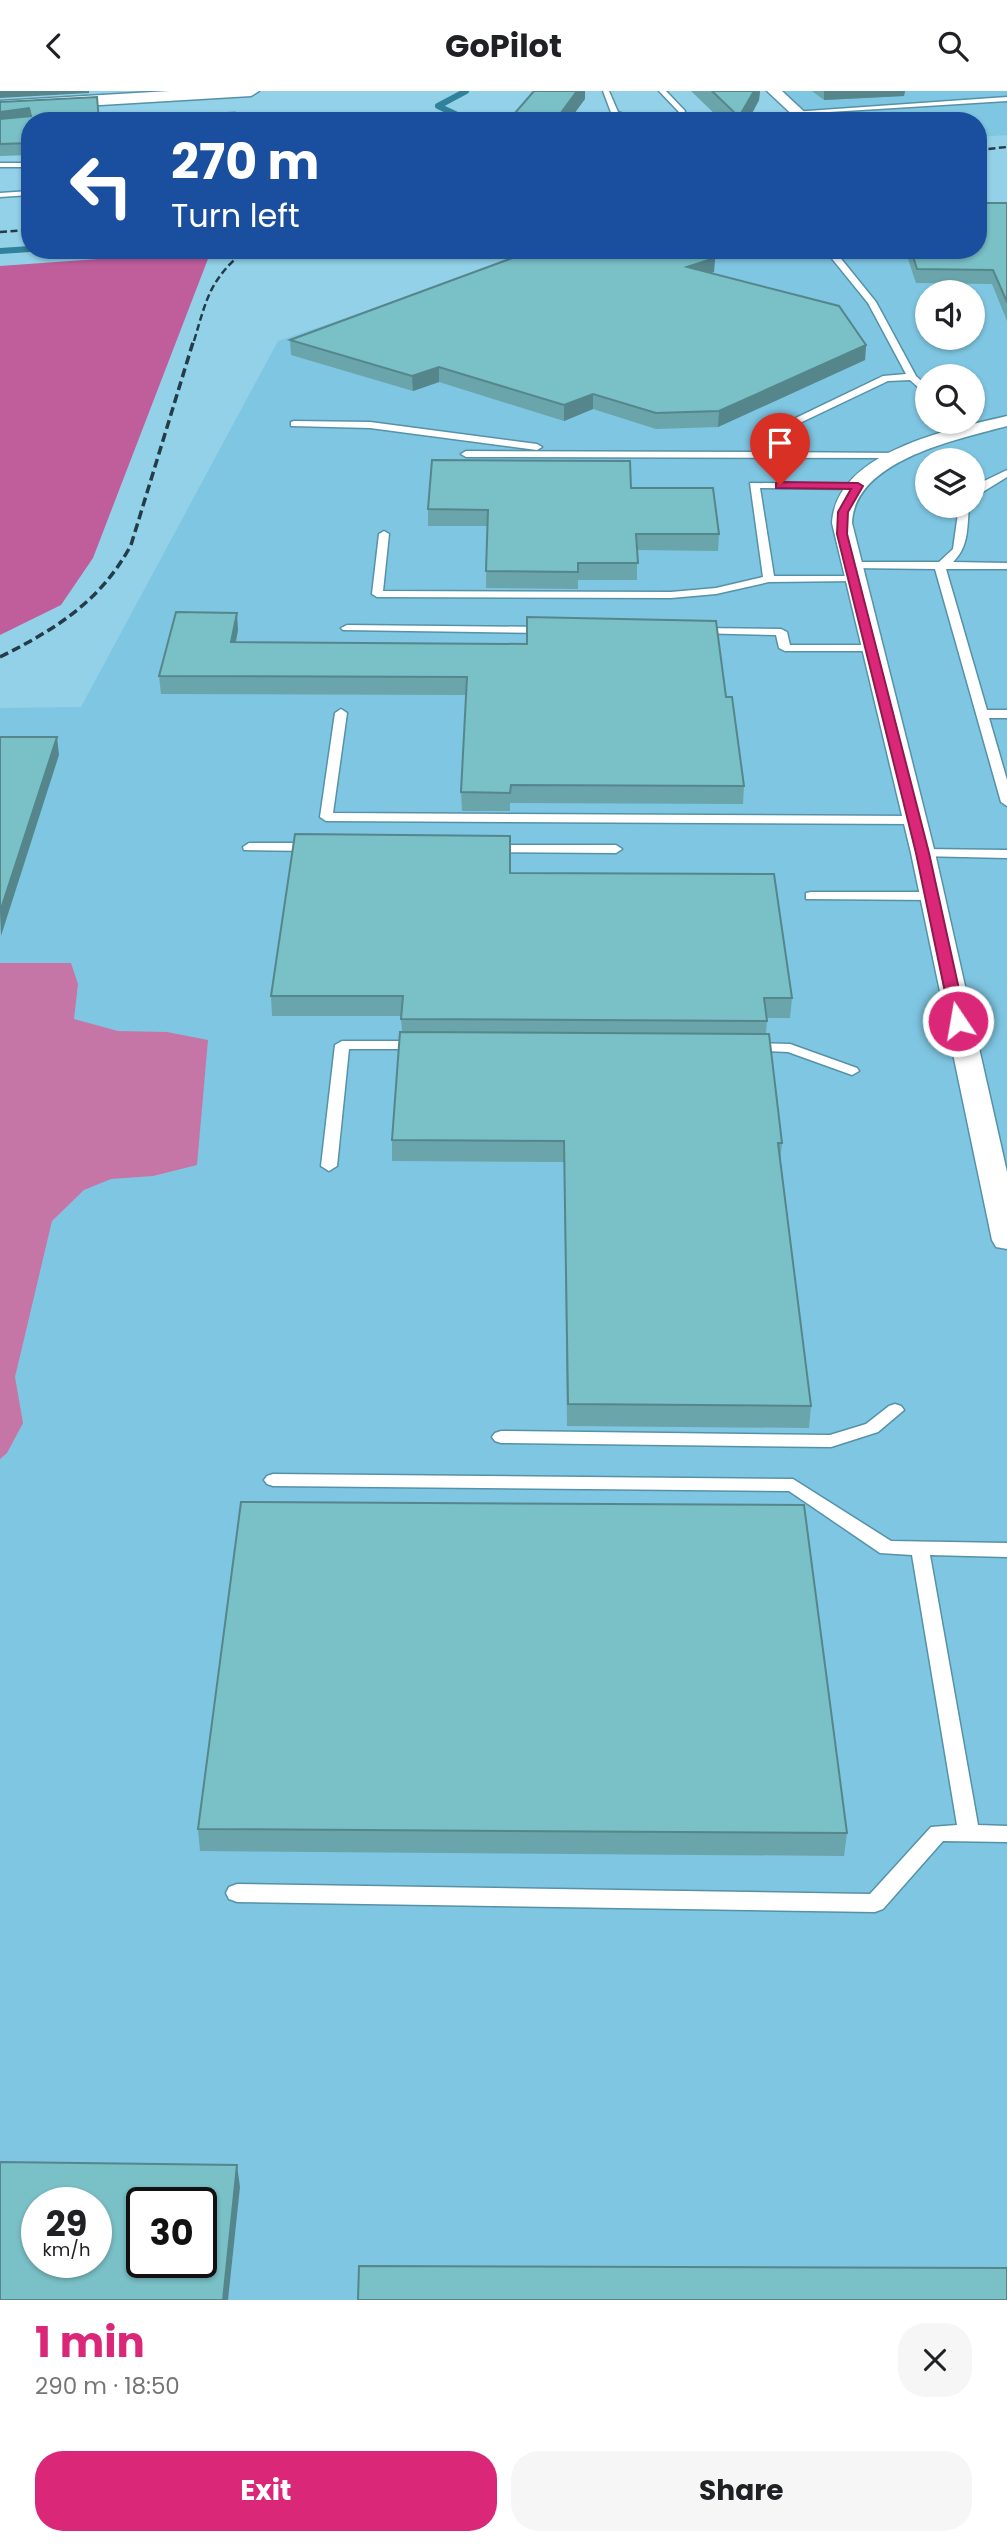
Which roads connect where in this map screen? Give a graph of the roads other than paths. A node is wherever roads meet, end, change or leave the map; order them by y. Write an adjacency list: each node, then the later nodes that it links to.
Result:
1 (251, 91): 10 (street)
2 (606, 91): 12 (lane)
3 (662, 91): 13 (lane)
4 (774, 91): 14 (street)
5 (937, 91): 8 (lane)
6 (989, 91): 7 (lane)
7 (1004, 100): 8 (lane)
8 (953, 103): 15 (lane)
9 (0, 106): 10 (street)
10 (230, 107): 11 (lane)
11 (186, 112)
12 (615, 112)
13 (683, 112)
14 (798, 112)
15 (848, 112)
16 (0, 165): 17 (lane)
17 (21, 165)
18 (21, 194): 19 (lane)
19 (0, 195)
20 (836, 259): 21 (lane)
21 (912, 377): 22 (lane); 29 (lane)
22 (915, 380)
23 (1007, 421): 25 (street)
24 (294, 424): 28 (lane)
25 (985, 424)
26 (943, 434): 30 (street)
27 (466, 454): 28 (lane)
28 (584, 455): 29 (lane)
29 (758, 456): 30 (lane)
30 (900, 456): 33 (street)
31 (1007, 473): 32 (lane)
32 (985, 484)
33 (858, 486): 38 (street); 39 (lane)
34 (962, 518): 36 (lane)
35 (384, 534): 39 (lane)
36 (940, 566): 37 (lane); 38 (lane); 45 (lane)
37 (1007, 566)
38 (851, 572): 39 (lane); 43 (street)
39 (769, 579)
40 (347, 628): 41 (lane)
41 (564, 630)
42 (686, 631): 43 (lane)
43 (870, 648): 48 (street)
44 (341, 713): 48 (lane)
45 (983, 714): 46 (lane); 47 (lane)
46 (1007, 714)
47 (1007, 802)
48 (914, 820): 53 (street)
49 (248, 847): 50 (lane)
50 (330, 848)
51 (480, 849): 52 (lane)
52 (616, 849)
53 (923, 853): 54 (lane); 56 (street)
54 (1007, 854)
55 (811, 896): 56 (lane)
56 (932, 896): 60 (street)
57 (440, 1046): 61 (lane)
58 (734, 1047): 59 (lane)
59 (852, 1071)
60 (998, 1161): 62 (street)
61 (329, 1166)
62 (1007, 1240)
63 (895, 1411): 64 (lane)
64 (502, 1437)
65 (273, 1480): 66 (lane)
66 (920, 1549): 67 (lane); 68 (lane)
67 (1007, 1550)
68 (969, 1833): 69 (lane); 70 (lane)
69 (1007, 1834)
70 (237, 1893)

